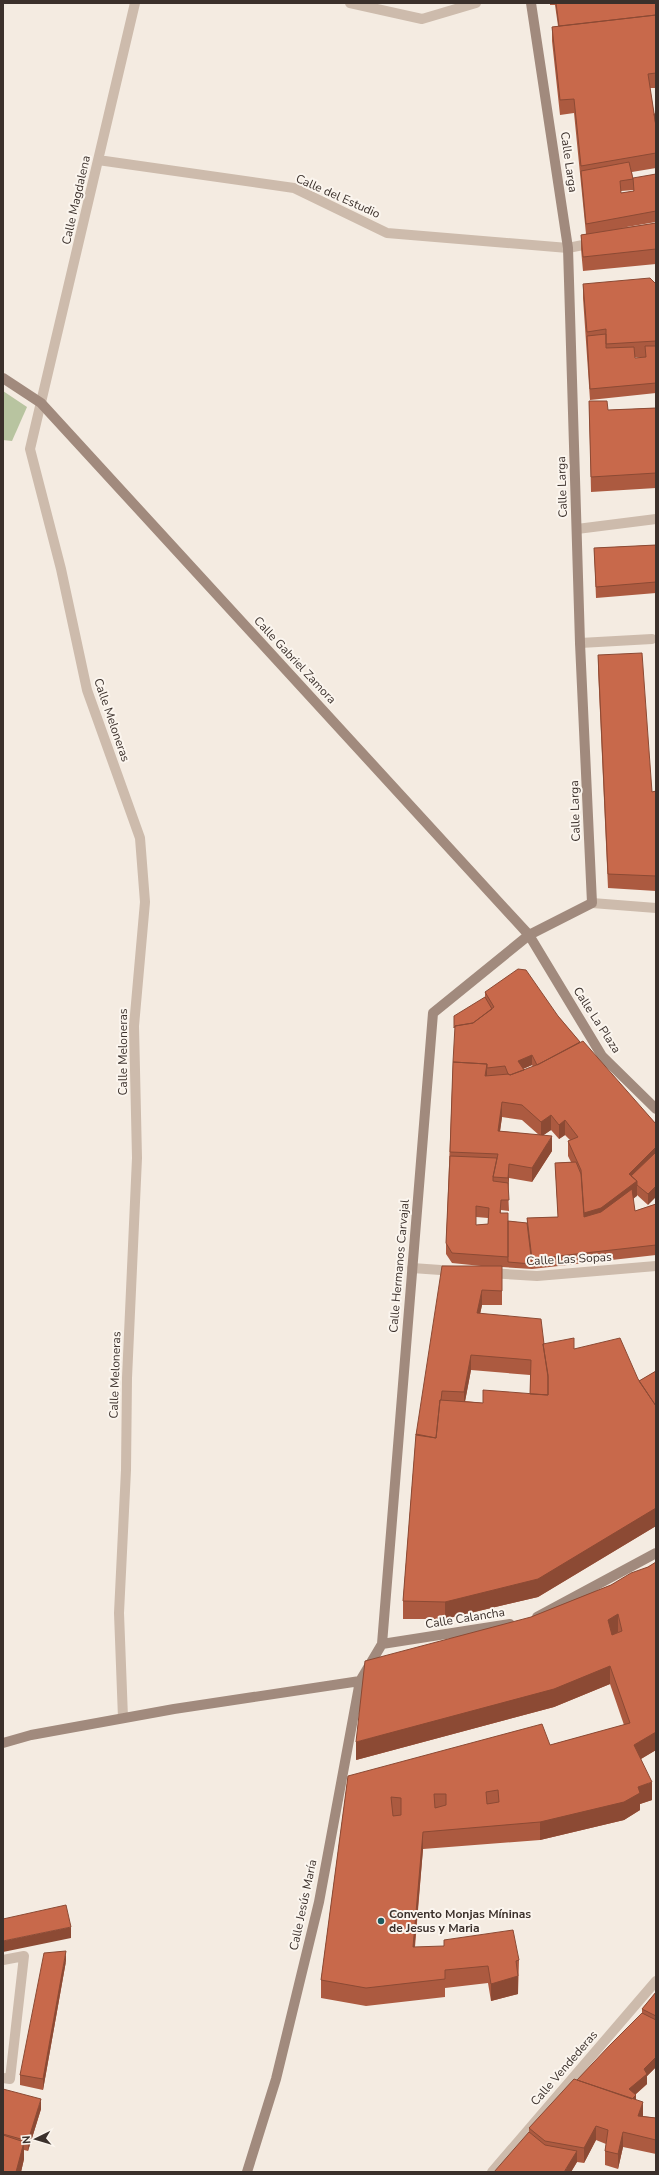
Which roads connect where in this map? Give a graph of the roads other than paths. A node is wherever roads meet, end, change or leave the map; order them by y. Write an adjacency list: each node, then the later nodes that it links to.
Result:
1 (135, 3): 5 (street, Calle Magdalena)
2 (350, 3): 3 (street)
3 (476, 3)
4 (531, 3): 7 (street, Calle Larga)
5 (98, 160): 7 (street, Calle del Estudio); 9 (street, Calle Magdalena)
6 (605, 241): 7 (street, Calle del Estudio)
7 (568, 248): 11 (street, Calle Larga)
8 (3, 378): 9 (street, Calle Gabriel Zamora)
9 (41, 403): 16 (street, Calle Gabriel Zamora); 23 (street, Calle Meloneras)
10 (656, 519): 11 (street)
11 (577, 529): 13 (street, Calle Larga)
12 (652, 638): 13 (street)
13 (580, 643): 14 (street, Calle Larga)
14 (592, 903): 15 (street); 16 (street)
15 (656, 908)
16 (530, 935): 17 (street, Calle La Plaza); 19 (street, Calle Hermanos Carvajal)
17 (656, 1109)
18 (656, 1266): 19 (street, Calle Las Sopas)
19 (412, 1268): 21 (street, Calle Hermanos Carvajal)
20 (656, 1553): 21 (street, Calle Calancha)
21 (382, 1644): 22 (street, Calle Jesús María)
22 (360, 1681): 23 (street); 28 (street, Calle Jesús María)
23 (124, 1718): 24 (street)
24 (3, 1743)
25 (3, 1960): 27 (street)
26 (656, 1981): 29 (street, Calle Vendederas)
27 (3, 2078)
28 (247, 2172)
29 (492, 2172)

